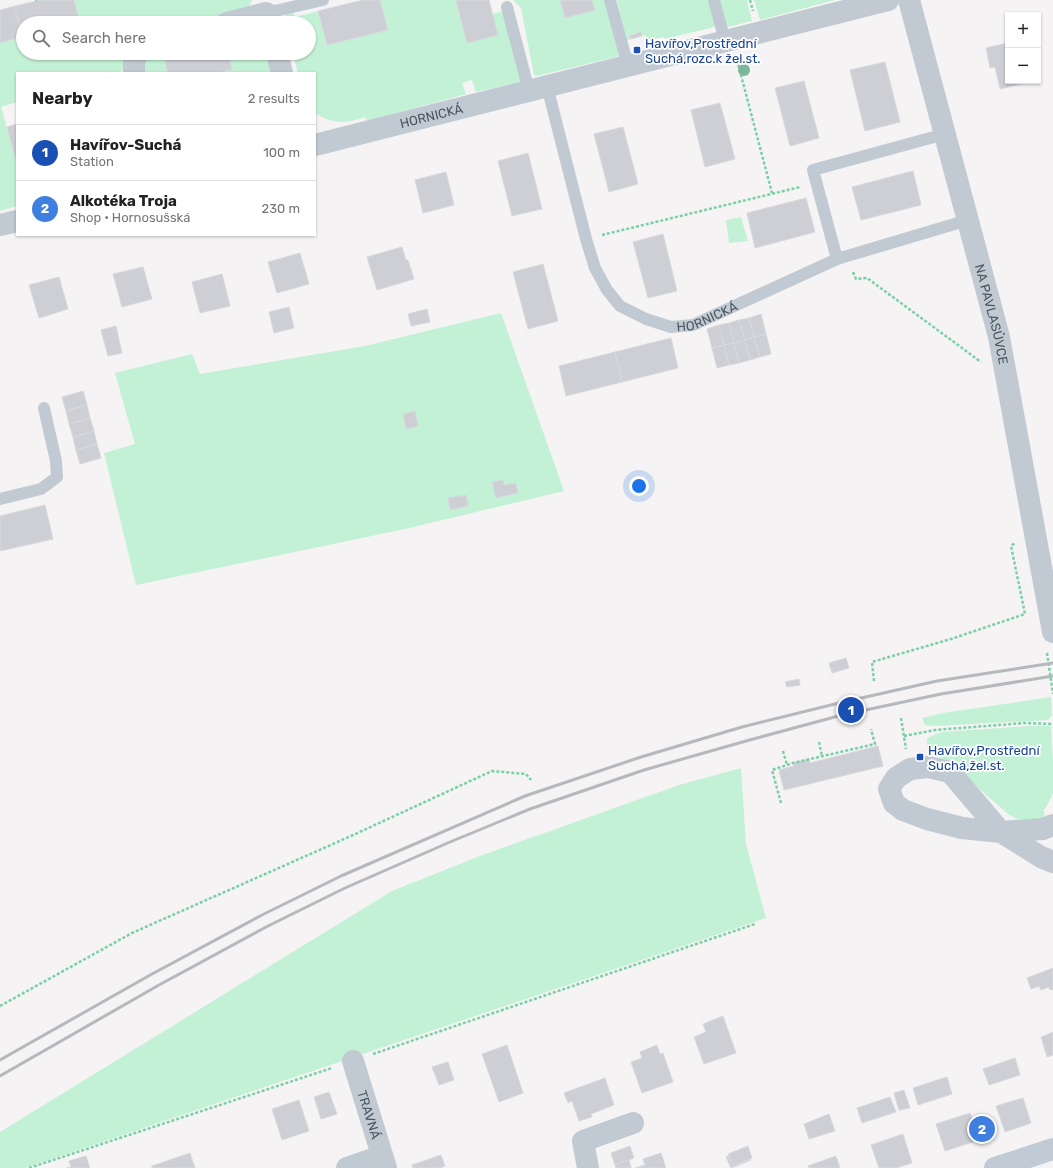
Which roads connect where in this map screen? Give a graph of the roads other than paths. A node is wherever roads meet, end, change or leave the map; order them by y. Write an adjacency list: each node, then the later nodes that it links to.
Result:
1 (323, 0): 7 (lane)
2 (610, 0): 12 (lane)
3 (714, 0): 9 (lane)
4 (888, 0): 9 (street, HORNICKÁ)
5 (909, 0): 16 (street, NA PAVLASŮVCE)
6 (507, 7): 15 (lane)
7 (265, 12): 8 (street)
8 (251, 16)
9 (729, 40): 12 (street, HORNICKÁ)
10 (135, 60): 13 (street)
11 (279, 60): 14 (street)
12 (628, 66): 15 (street, HORNICKÁ)
13 (134, 72)
14 (282, 72)
15 (538, 88): 17 (street, HORNICKÁ); 21 (lane, HORNICKÁ)
16 (945, 134): 18 (street, NA PAVLASŮVCE); 21 (lane)
17 (316, 145)
18 (968, 220): 21 (lane, HORNICKÁ); 24 (street, NA PAVLASŮVCE)
19 (16, 221): 20 (street)
20 (0, 225)
21 (842, 258)
22 (44, 408): 23 (lane)
23 (0, 499)
24 (1049, 640)
25 (1053, 825): 26 (street)
26 (1001, 832): 26 (street); 27 (street)
27 (1053, 862)
28 (353, 1061): 31 (street, TRAVNÁ)
29 (633, 1122): 34 (street)
30 (1053, 1149): 32 (street)
31 (384, 1162): 33 (street)
32 (1035, 1162): 35 (street)
33 (347, 1168)
34 (588, 1168)
35 (995, 1168)

